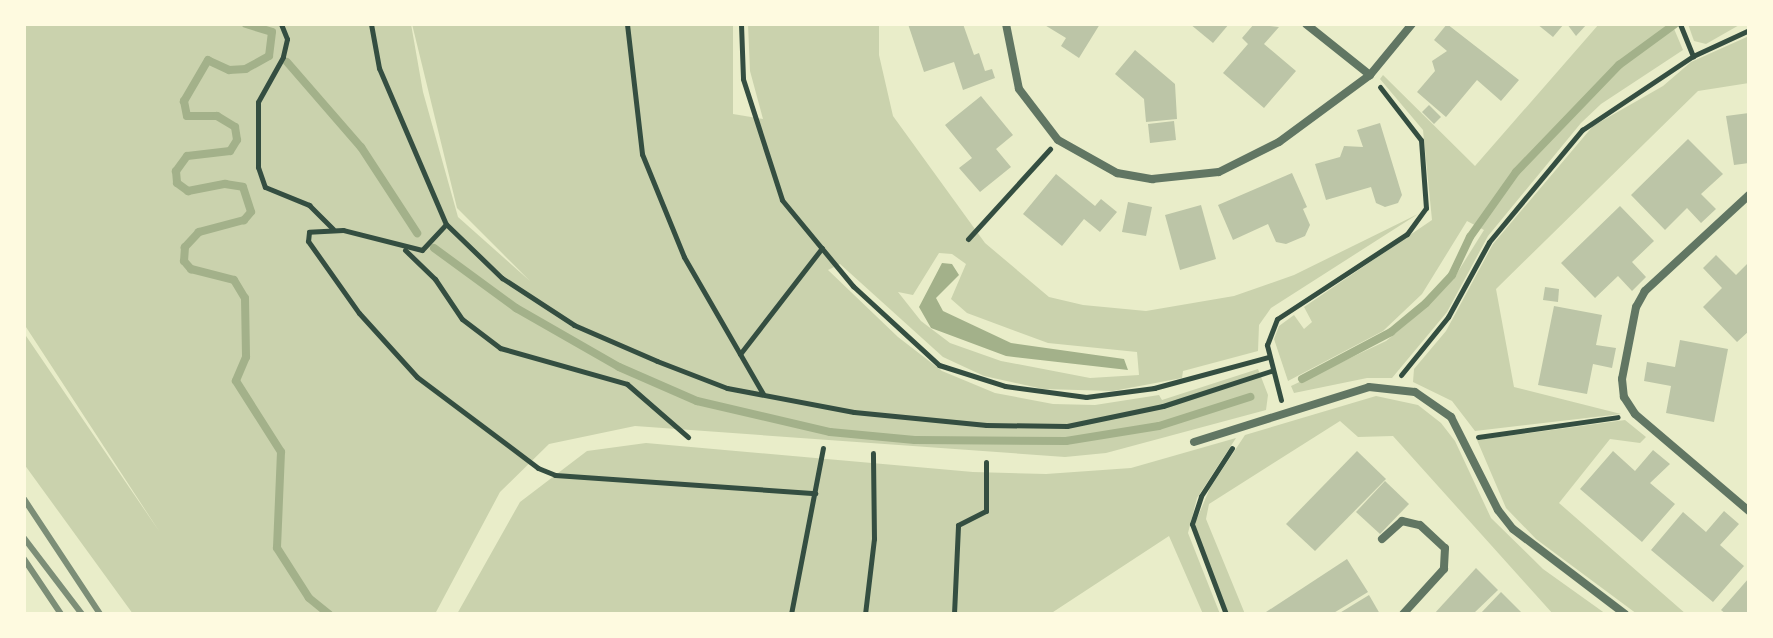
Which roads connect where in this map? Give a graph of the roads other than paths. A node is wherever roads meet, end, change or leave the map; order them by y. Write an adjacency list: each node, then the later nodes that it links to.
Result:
1 (1006, 24): 4 (street)
2 (1306, 24): 4 (street)
3 (1412, 24): 4 (street)
4 (1370, 75)
5 (1749, 195): 7 (street)
6 (1194, 442): 10 (street)
7 (1749, 511)
8 (1382, 539): 9 (street)
9 (1403, 614)
10 (1625, 614)

